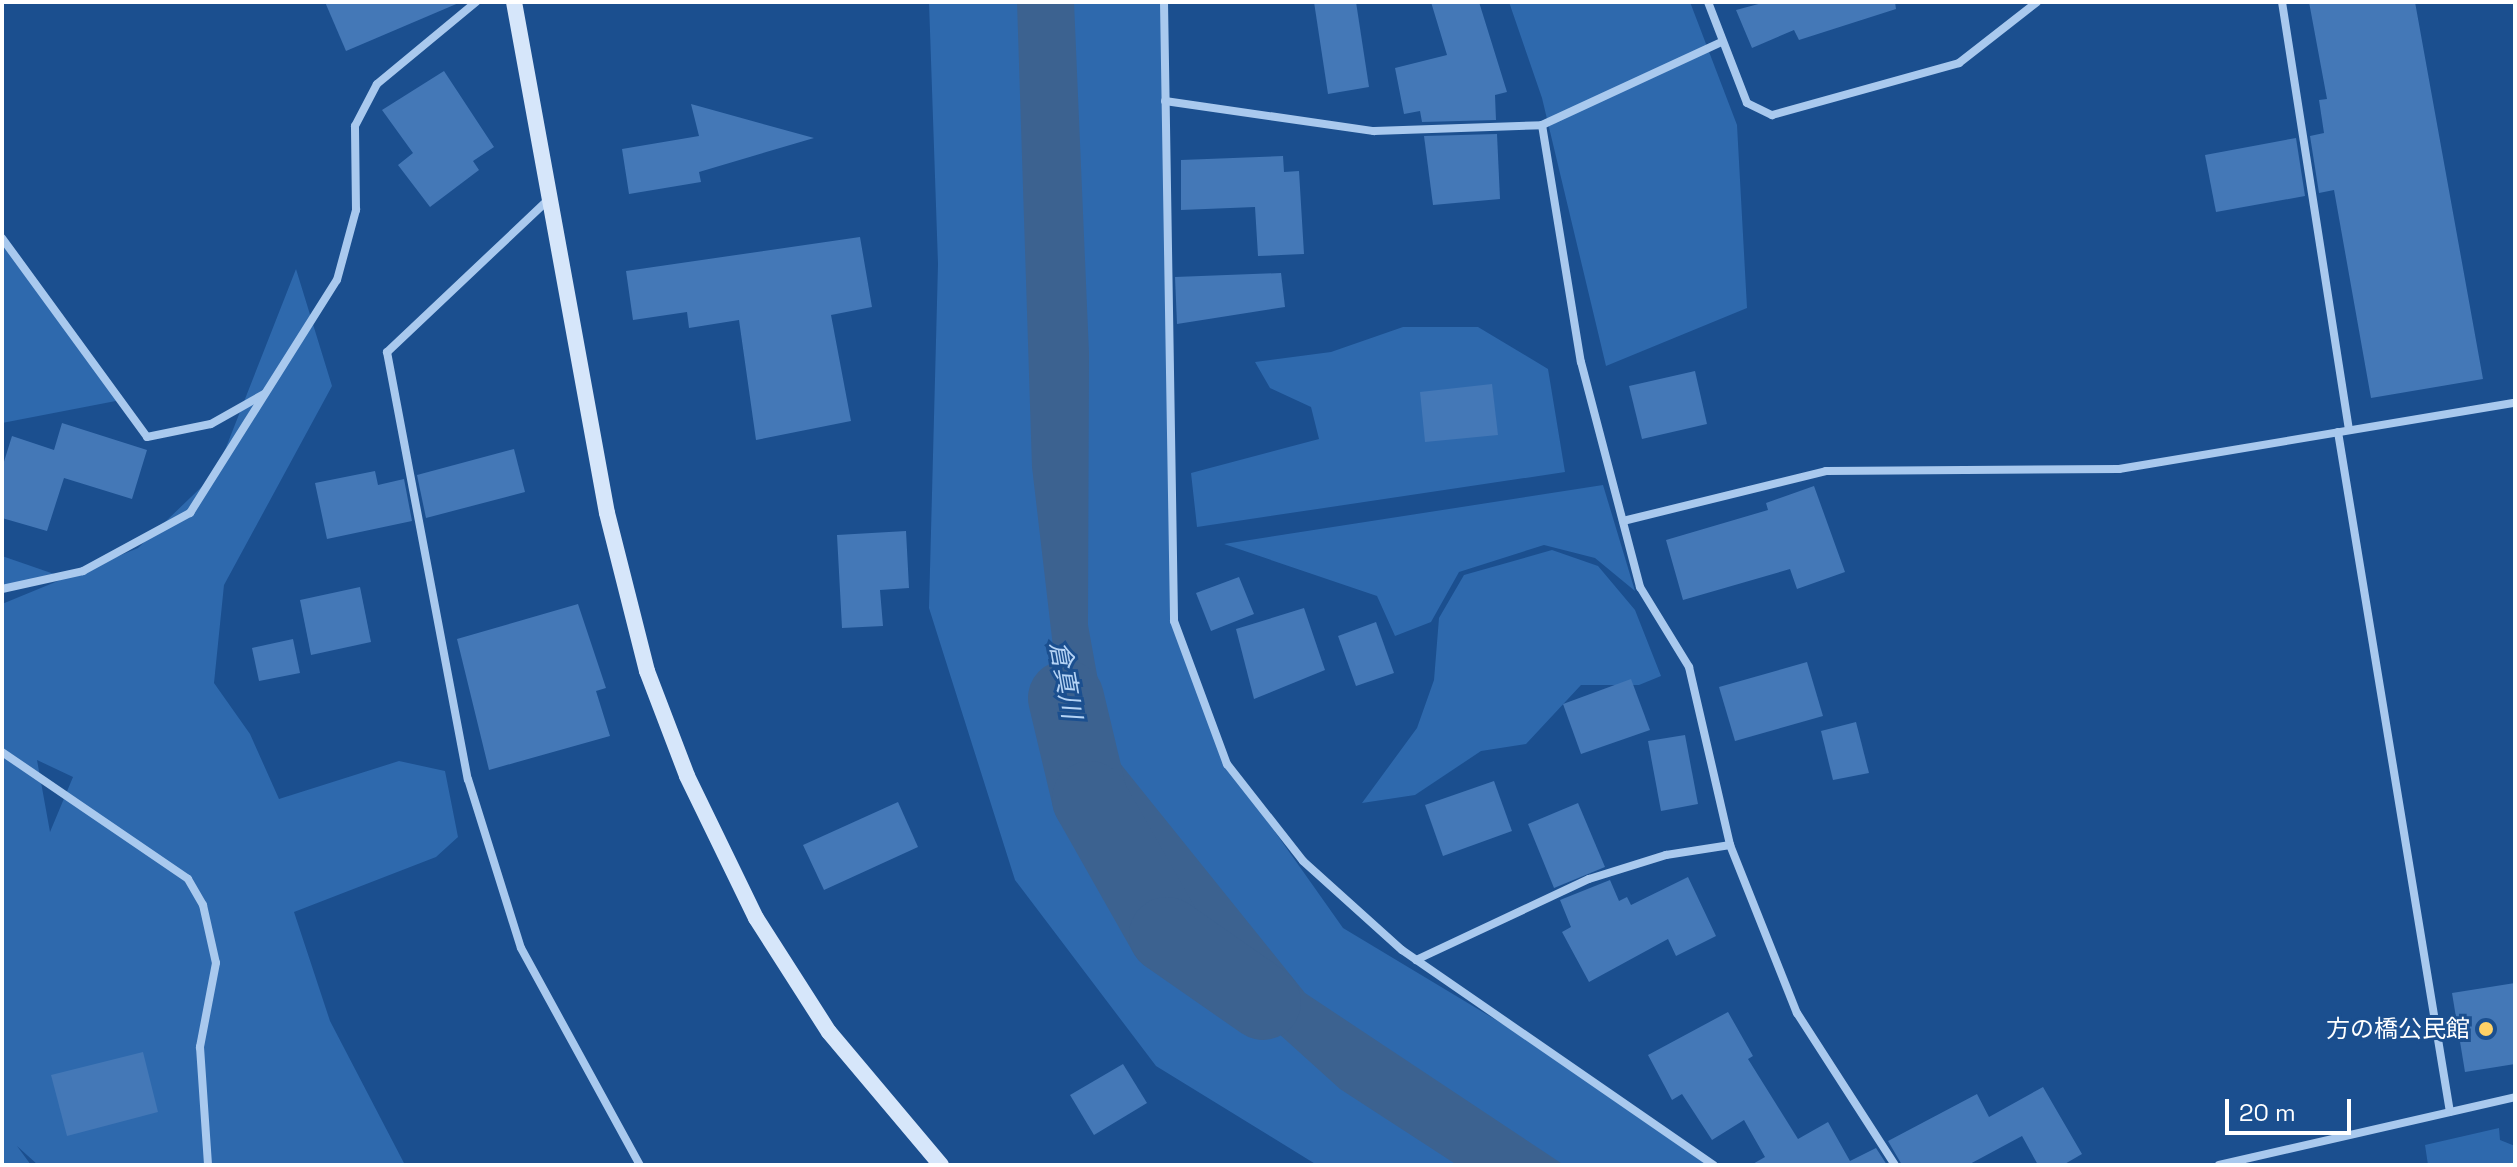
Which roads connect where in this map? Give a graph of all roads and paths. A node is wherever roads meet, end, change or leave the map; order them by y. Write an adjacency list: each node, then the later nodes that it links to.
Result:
1 (476, 2): 12 (street)
2 (514, 2): 10 (street)
3 (1164, 2): 8 (street)
4 (1708, 2): 7 (street)
5 (2037, 2): 7 (street)
6 (2282, 2): 14 (street)
7 (1722, 42): 9 (street)
8 (1165, 101): 9 (street); 20 (street)
9 (1542, 125): 16 (street)
10 (549, 198): 24 (street); 25 (street)
11 (2, 238): 12 (street)
12 (266, 393): 17 (street)
13 (2515, 403): 14 (street)
14 (2349, 430): 15 (street)
15 (2338, 432): 16 (street); 22 (street)
16 (1623, 521): 19 (street)
17 (2, 589)
18 (2, 752): 23 (street)
19 (1730, 845): 20 (street); 27 (street)
20 (1416, 960): 26 (street)
21 (2515, 1097): 22 (street)
22 (2450, 1112): 28 (street)
23 (208, 1165)
24 (640, 1165)
25 (941, 1165)
26 (1714, 1165)
27 (1895, 1165)
28 (2219, 1165)

